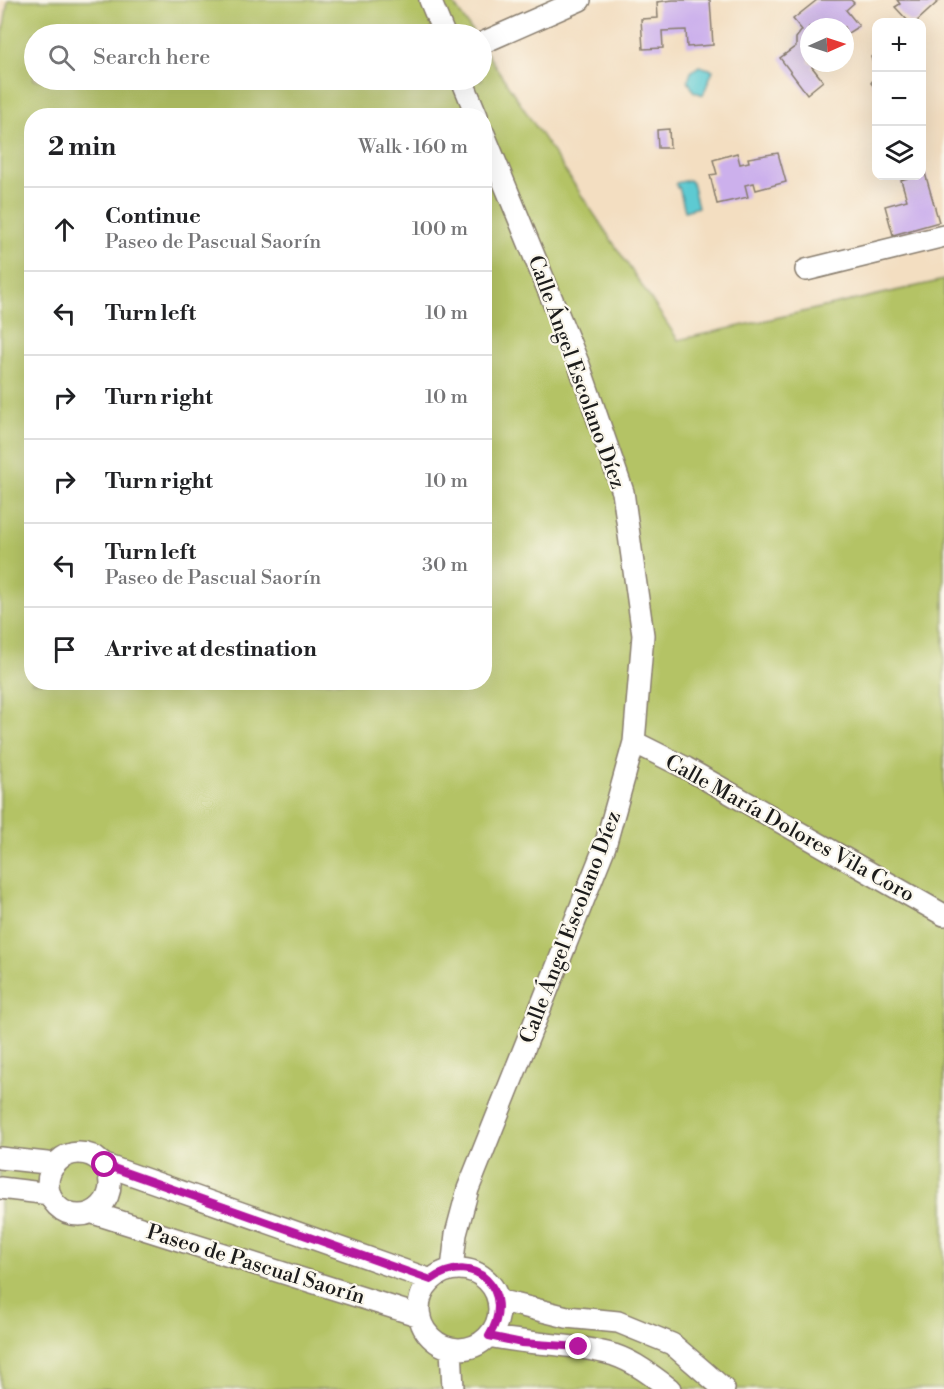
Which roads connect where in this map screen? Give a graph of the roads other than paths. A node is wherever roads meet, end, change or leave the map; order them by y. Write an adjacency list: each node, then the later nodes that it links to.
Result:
1 (430, 0): 3 (street)
2 (580, 0): 4 (street)
3 (440, 24)
4 (492, 39)
5 (466, 90): 6 (street)
6 (474, 108)
7 (492, 153): 10 (street, Calle Ángel Escolano Díez)
8 (944, 236): 9 (street)
9 (806, 270)
10 (634, 742): 11 (street, Calle María Dolores Vila Coro); 18 (street, Calle Ángel Escolano Díez)
11 (944, 915)
12 (0, 1158): 13 (street)
13 (56, 1164): 14 (street); 16 (street)
14 (105, 1165): 17 (street); 19 (street, Paseo de Pascual Saorín)
15 (0, 1188): 16 (street)
16 (50, 1194): 17 (street)
17 (93, 1213): 21 (street, Paseo de Pascual Saorín)
18 (452, 1269): 19 (street); 20 (street)
19 (431, 1280): 21 (street)
20 (498, 1300): 22 (street); 26 (street)
21 (420, 1316): 23 (street)
22 (489, 1336): 23 (street); 25 (street)
23 (451, 1348): 24 (street)
24 (453, 1389)
25 (670, 1389)
26 (724, 1389)

